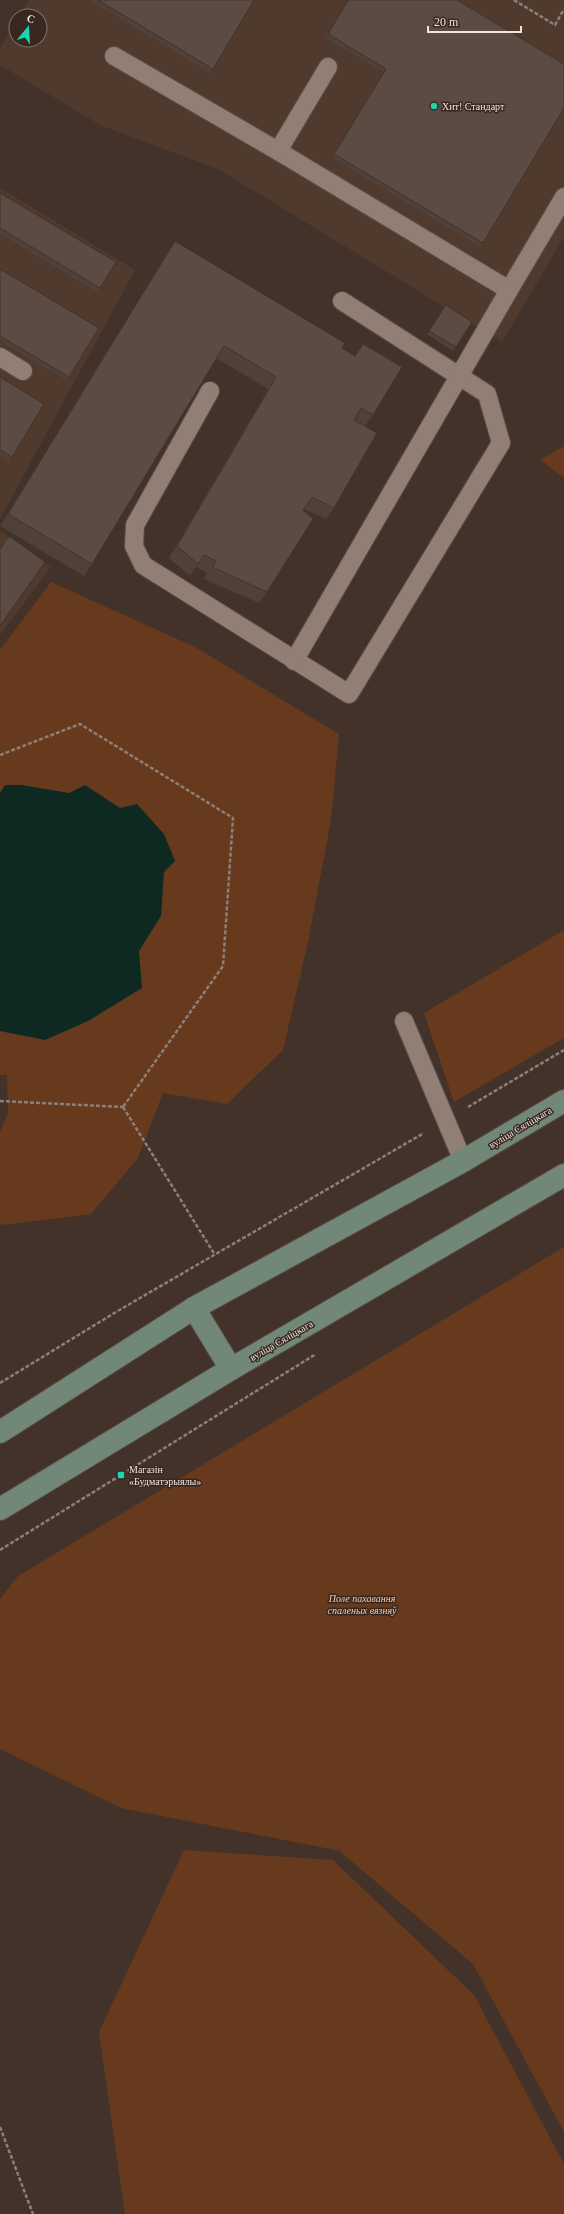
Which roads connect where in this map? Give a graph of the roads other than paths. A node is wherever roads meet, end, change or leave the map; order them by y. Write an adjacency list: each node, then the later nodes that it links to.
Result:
1 (114, 56): 3 (lane)
2 (328, 67): 3 (lane)
3 (278, 151): 5 (lane)
4 (564, 197): 5 (lane)
5 (509, 290): 9 (lane)
6 (342, 302): 9 (lane)
7 (0, 357): 8 (lane)
8 (23, 371)
9 (460, 377): 11 (lane); 11 (lane)
10 (210, 391): 11 (lane)
11 (294, 661)
12 (404, 1021): 14 (lane)
13 (564, 1101): 14 (main road, вуліца Сяліцкага)
14 (464, 1161): 16 (main road, вуліца Сяліцкага)
15 (564, 1175): 17 (main road, вуліца Сяліцкага)
16 (194, 1308): 17 (main road); 18 (main road, вуліца Сяліцкага)
17 (231, 1369): 19 (main road, вуліца Сяліцкага)
18 (0, 1432)
19 (0, 1509)

